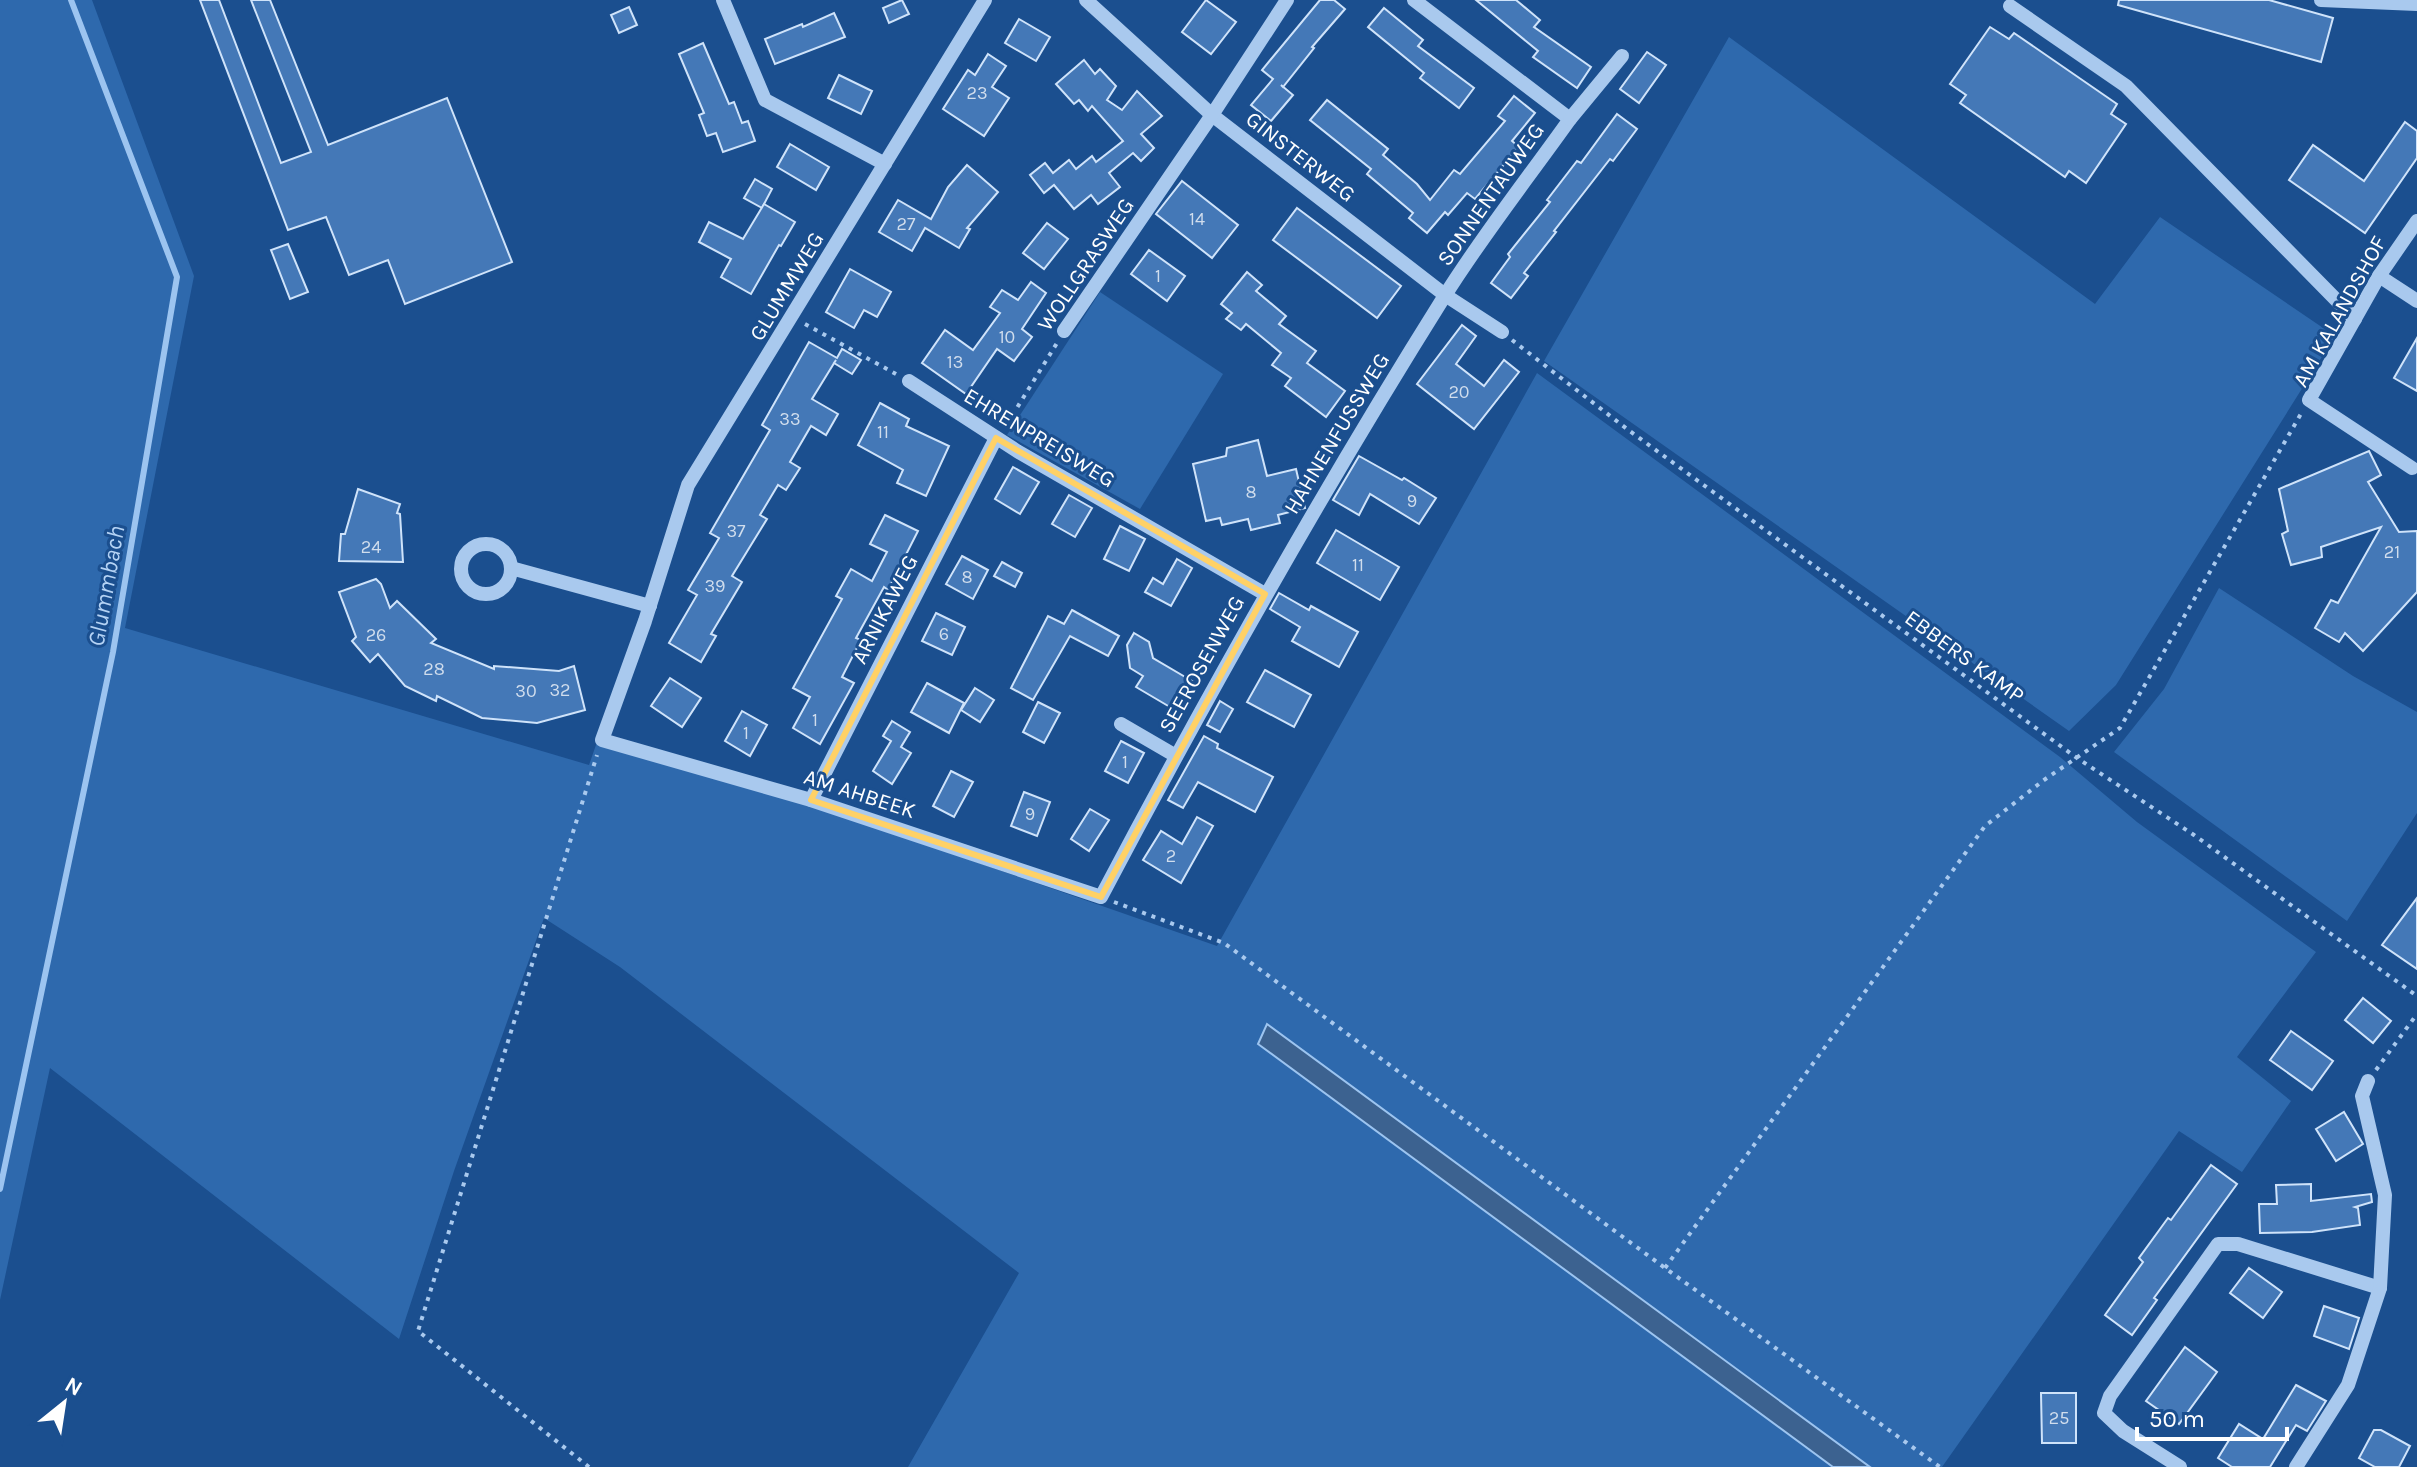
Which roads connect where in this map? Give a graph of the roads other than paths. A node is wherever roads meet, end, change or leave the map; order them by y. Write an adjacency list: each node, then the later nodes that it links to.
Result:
1 (723, 0): 12 (street)
2 (985, 0): 12 (street, GLUMMWEG)
3 (1086, 0): 10 (street, GINSTERWEG)
4 (1287, 0): 10 (street)
5 (1414, 0): 11 (street, SONNENTAUWEG)
6 (2321, 0): 7 (street)
7 (2417, 4)
8 (2010, 6): 17 (street)
9 (1622, 56): 11 (street, SONNENTAUWEG)
10 (1212, 115): 15 (street, GINSTERWEG); 18 (street, WOLLGRASWEG)
11 (1570, 119): 15 (street, SONNENTAUWEG)
12 (885, 164): 25 (street, GLUMMWEG)
13 (2417, 221): 14 (street, AM KALANDSHOF)
14 (2379, 276): 16 (street); 17 (street, AM KALANDSHOF)
15 (1445, 295): 19 (street, GINSTERWEG); 24 (street, HAHNENFUSSWEG)
16 (2417, 301)
17 (2355, 319): 22 (street, AM KALANDSHOF)
18 (1064, 331)
19 (1502, 332)
20 (909, 381): 21 (street, EHRENPREISWEG)
21 (996, 438): 24 (street, EHRENPREISWEG); 29 (street, ARNIKAWEG)
22 (2412, 468)
23 (511, 568): 25 (street)
24 (1265, 594): 28 (street, SEEROSENWEG)
25 (650, 606): 27 (street, GLUMMWEG)
26 (1121, 724): 28 (street, SEEROSENWEG)
27 (602, 740): 29 (street, AM AHBEEK)
28 (1176, 756): 30 (street, SEEROSENWEG)
29 (811, 800): 30 (street, AM AHBEEK)
30 (1101, 897)
31 (2368, 1081): 32 (street)
32 (2380, 1288): 33 (street); 34 (street)
33 (2180, 1467)
34 (2296, 1467)

